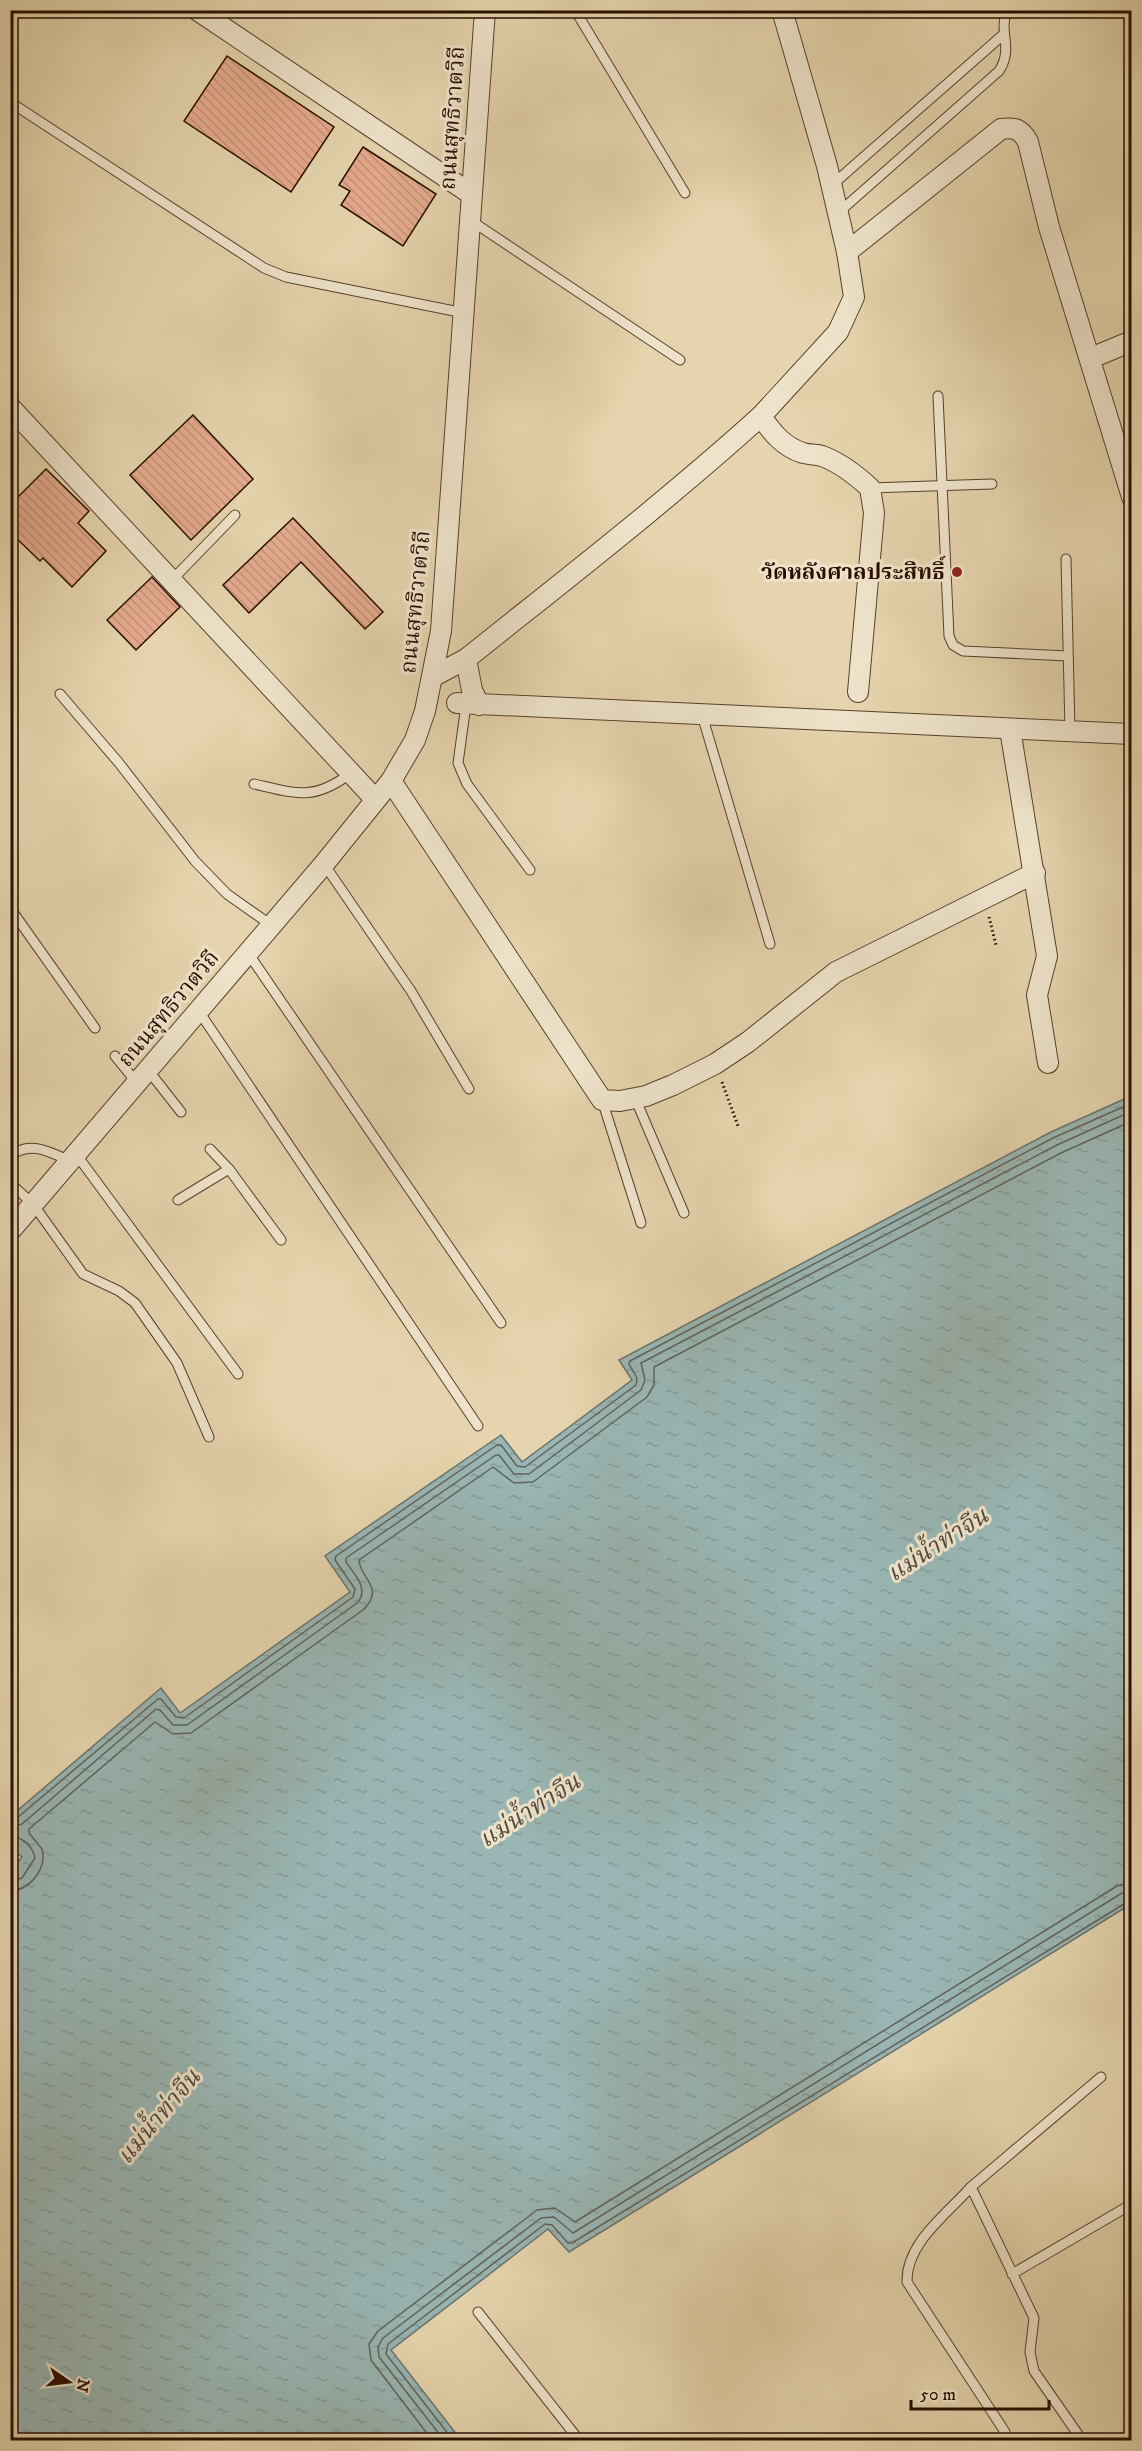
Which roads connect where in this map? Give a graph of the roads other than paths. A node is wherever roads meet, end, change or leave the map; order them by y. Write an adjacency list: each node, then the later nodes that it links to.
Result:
1 (197, 10): 10 (street)
2 (485, 10): 10 (street, ถนนสุทธิวาตวิถี)
3 (575, 10): 9 (lane)
4 (782, 10): 8 (street)
5 (1007, 10): 6 (lane)
6 (1004, 34): 8 (lane); 11 (lane)
7 (10, 102): 14 (lane)
8 (832, 186): 11 (street)
9 (685, 193)
10 (471, 194): 12 (street, ถนนสุทธิวาตวิถี)
11 (838, 213): 13 (street)
12 (470, 220): 14 (street, ถนนสุทธิวาตวิถี); 17 (lane)
13 (847, 252): 16 (street); 20 (street)
14 (464, 313): 30 (street, ถนนสุทธิวาตวิถี)
15 (1131, 341): 16 (street)
16 (1091, 358): 24 (street)
17 (680, 360)
18 (938, 396): 22 (lane)
19 (10, 407): 27 (street)
20 (761, 416): 23 (street); 29 (street)
21 (992, 484): 22 (lane)
22 (943, 486): 23 (lane); 28 (lane)
23 (870, 488): 34 (street)
24 (1131, 497)
25 (235, 515): 27 (lane)
26 (1066, 559): 28 (lane)
27 (172, 580): 38 (street)
28 (1068, 656): 36 (lane)
29 (466, 659): 30 (street); 32 (street)
30 (434, 676): 32 (street, ถนนสุทธิวาตวิถี)
31 (60, 694): 46 (lane)
32 (455, 703): 33 (street); 39 (street, ถนนสุทธิวาตวิถี); 43 (lane)
33 (702, 715): 34 (street); 47 (lane)
34 (856, 722): 35 (street)
35 (1010, 729): 36 (street); 44 (street)
36 (1070, 731): 37 (street)
37 (1131, 734)
38 (351, 773): 40 (lane); 41 (street)
39 (391, 781): 41 (street, ถนนสุทธิวาตวิถี); 56 (street)
40 (254, 784)
41 (375, 799): 42 (street, ถนนสุทธิวาตวิถี)
42 (324, 864): 46 (street, ถนนสุทธิวาตวิถี); 54 (lane)
43 (530, 870)
44 (1035, 873): 52 (street); 55 (street)
45 (10, 908): 50 (lane)
46 (272, 926): 48 (street, ถนนสุทธิวาตวิถี)
47 (770, 944)
48 (248, 953): 49 (street, ถนนสุทธิวาตวิถี); 69 (lane)
49 (198, 1010): 53 (street, ถนนสุทธิวาตวิถี); 71 (lane)
50 (95, 1028)
51 (115, 1056): 53 (lane)
52 (1048, 1063)
53 (142, 1077): 57 (lane); 60 (street, ถนนสุทธิวาตวิถี)
54 (470, 1089)
55 (634, 1098): 56 (street); 65 (lane)
56 (602, 1100): 66 (lane)
57 (181, 1112)
58 (210, 1149): 61 (lane)
59 (10, 1156): 60 (lane)
60 (73, 1158): 64 (street, ถนนสุทธิวาตวิถี); 70 (lane)
61 (229, 1169): 63 (lane); 68 (lane)
62 (10, 1183): 64 (lane)
63 (178, 1200)
64 (33, 1204): 67 (street, ถนนสุทธิวาตวิถี); 72 (lane)
65 (684, 1213)
66 (641, 1222)
67 (10, 1230)
68 (281, 1240)
69 (501, 1323)
70 (238, 1374)
71 (478, 1426)
72 (209, 1437)
73 (1101, 2077): 74 (lane)
74 (971, 2187): 76 (lane); 78 (lane)
75 (1131, 2204): 76 (lane)
76 (1012, 2274): 80 (lane)
77 (478, 2312): 79 (lane)
78 (1005, 2432)
79 (579, 2440)
80 (1082, 2440)

